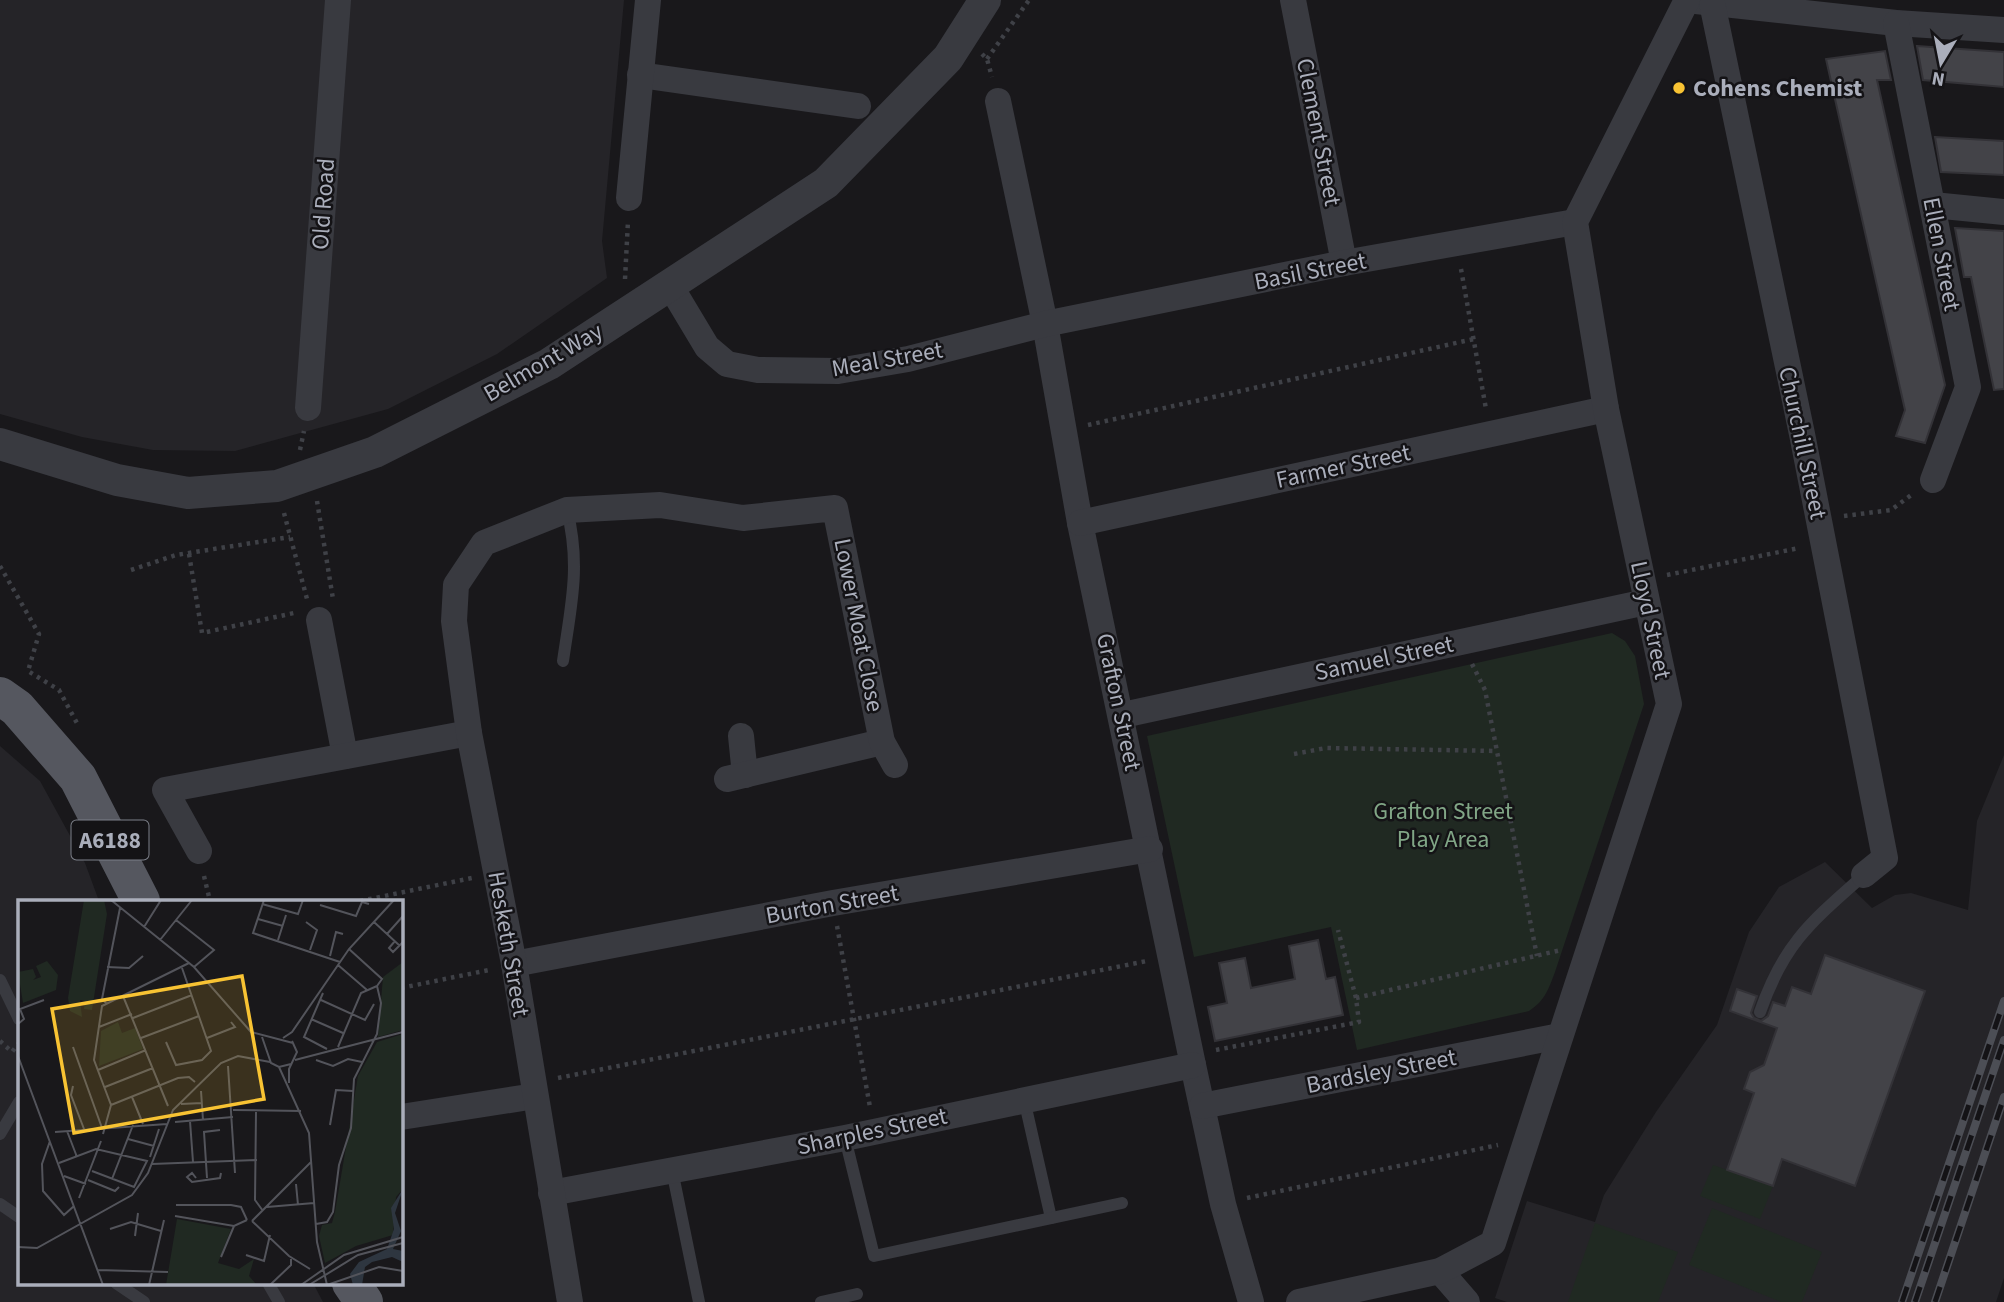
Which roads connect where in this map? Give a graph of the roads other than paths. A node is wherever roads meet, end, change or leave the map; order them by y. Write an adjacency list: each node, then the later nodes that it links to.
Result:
1 (338, 0): 19 (street, Old Road)
2 (648, 0): 9 (street)
3 (985, 0): 21 (street, Belmont Way)
4 (1293, 0): 16 (street, Clement Street)
5 (1695, 1): 6 (street); 15 (street); 38 (street, Churchill Street)
6 (1773, 5): 7 (street)
7 (1896, 23): 8 (street); 13 (street, Ellen Street)
8 (2004, 30)
9 (640, 75): 11 (street); 12 (street)
10 (998, 101): 18 (street, Grafton Street)
11 (858, 106)
12 (629, 198)
13 (1933, 205): 14 (street); 22 (street, Ellen Street)
14 (2004, 212)
15 (1575, 222): 16 (street, Basil Street); 20 (street, Lloyd Street)
16 (1344, 263): 18 (street, Basil Street)
17 (677, 297): 18 (street, Meal Street)
18 (1045, 324): 24 (street, Grafton Street)
19 (308, 408)
20 (1606, 409): 24 (street, Farmer Street); 26 (street, Lloyd Street)
21 (0, 444)
22 (1933, 480)
23 (566, 510): 25 (street, Lower Moat Close); 28 (lane); 33 (street, Lower Moat Close)
24 (1080, 523): 30 (street, Grafton Street)
25 (456, 585): 31 (street, Hesketh Street)
26 (1644, 591): 30 (street, Samuel Street); 44 (street, Lloyd Street)
27 (314, 615): 34 (street)
28 (563, 662)
29 (0, 696): 39 (main road, A6188)
30 (1123, 715): 36 (street, Grafton Street)
31 (470, 733): 34 (street); 40 (street, Hesketh Street)
32 (741, 736): 33 (street, Lower Moat Close)
33 (882, 742): 35 (street, Lower Moat Close)
34 (345, 756): 37 (street)
35 (895, 765)
36 (1150, 849): 40 (street, Burton Street); 45 (street, Grafton Street)
37 (199, 851)
38 (1864, 875): 42 (lane)
39 (140, 900)
40 (514, 964): 46 (street, Hesketh Street)
41 (0, 981): 43 (lane)
42 (1760, 1012)
43 (18, 1017)
44 (1560, 1035): 49 (street, Bardsley Street); 59 (street, Lloyd Street)
45 (1192, 1060): 47 (street, Sharples Street); 49 (street, Grafton Street)
46 (534, 1090): 50 (street); 54 (street, Hesketh Street)
47 (1024, 1099): 52 (street, Sharples Street); 58 (lane)
48 (18, 1104): 51 (lane)
49 (1202, 1106): 70 (street, Grafton Street)
50 (402, 1117)
51 (0, 1134)
52 (845, 1138): 53 (street, Sharples Street); 58 (lane)
53 (671, 1170): 54 (street, Sharples Street); 68 (lane)
54 (551, 1193): 67 (street, Hesketh Street)
55 (1122, 1203): 58 (lane)
56 (0, 1204): 57 (lane)
57 (18, 1216)
58 (1051, 1218)
59 (1440, 1271): 71 (street); 72 (street)
60 (117, 1284): 64 (lane)
61 (269, 1284): 65 (lane)
62 (352, 1284): 66 (main road)
63 (857, 1294): 69 (lane)
64 (144, 1302)
65 (279, 1302)
66 (364, 1302)
67 (570, 1302)
68 (699, 1302)
69 (821, 1302)
70 (1251, 1302)
71 (1299, 1302)
72 (1467, 1302)

